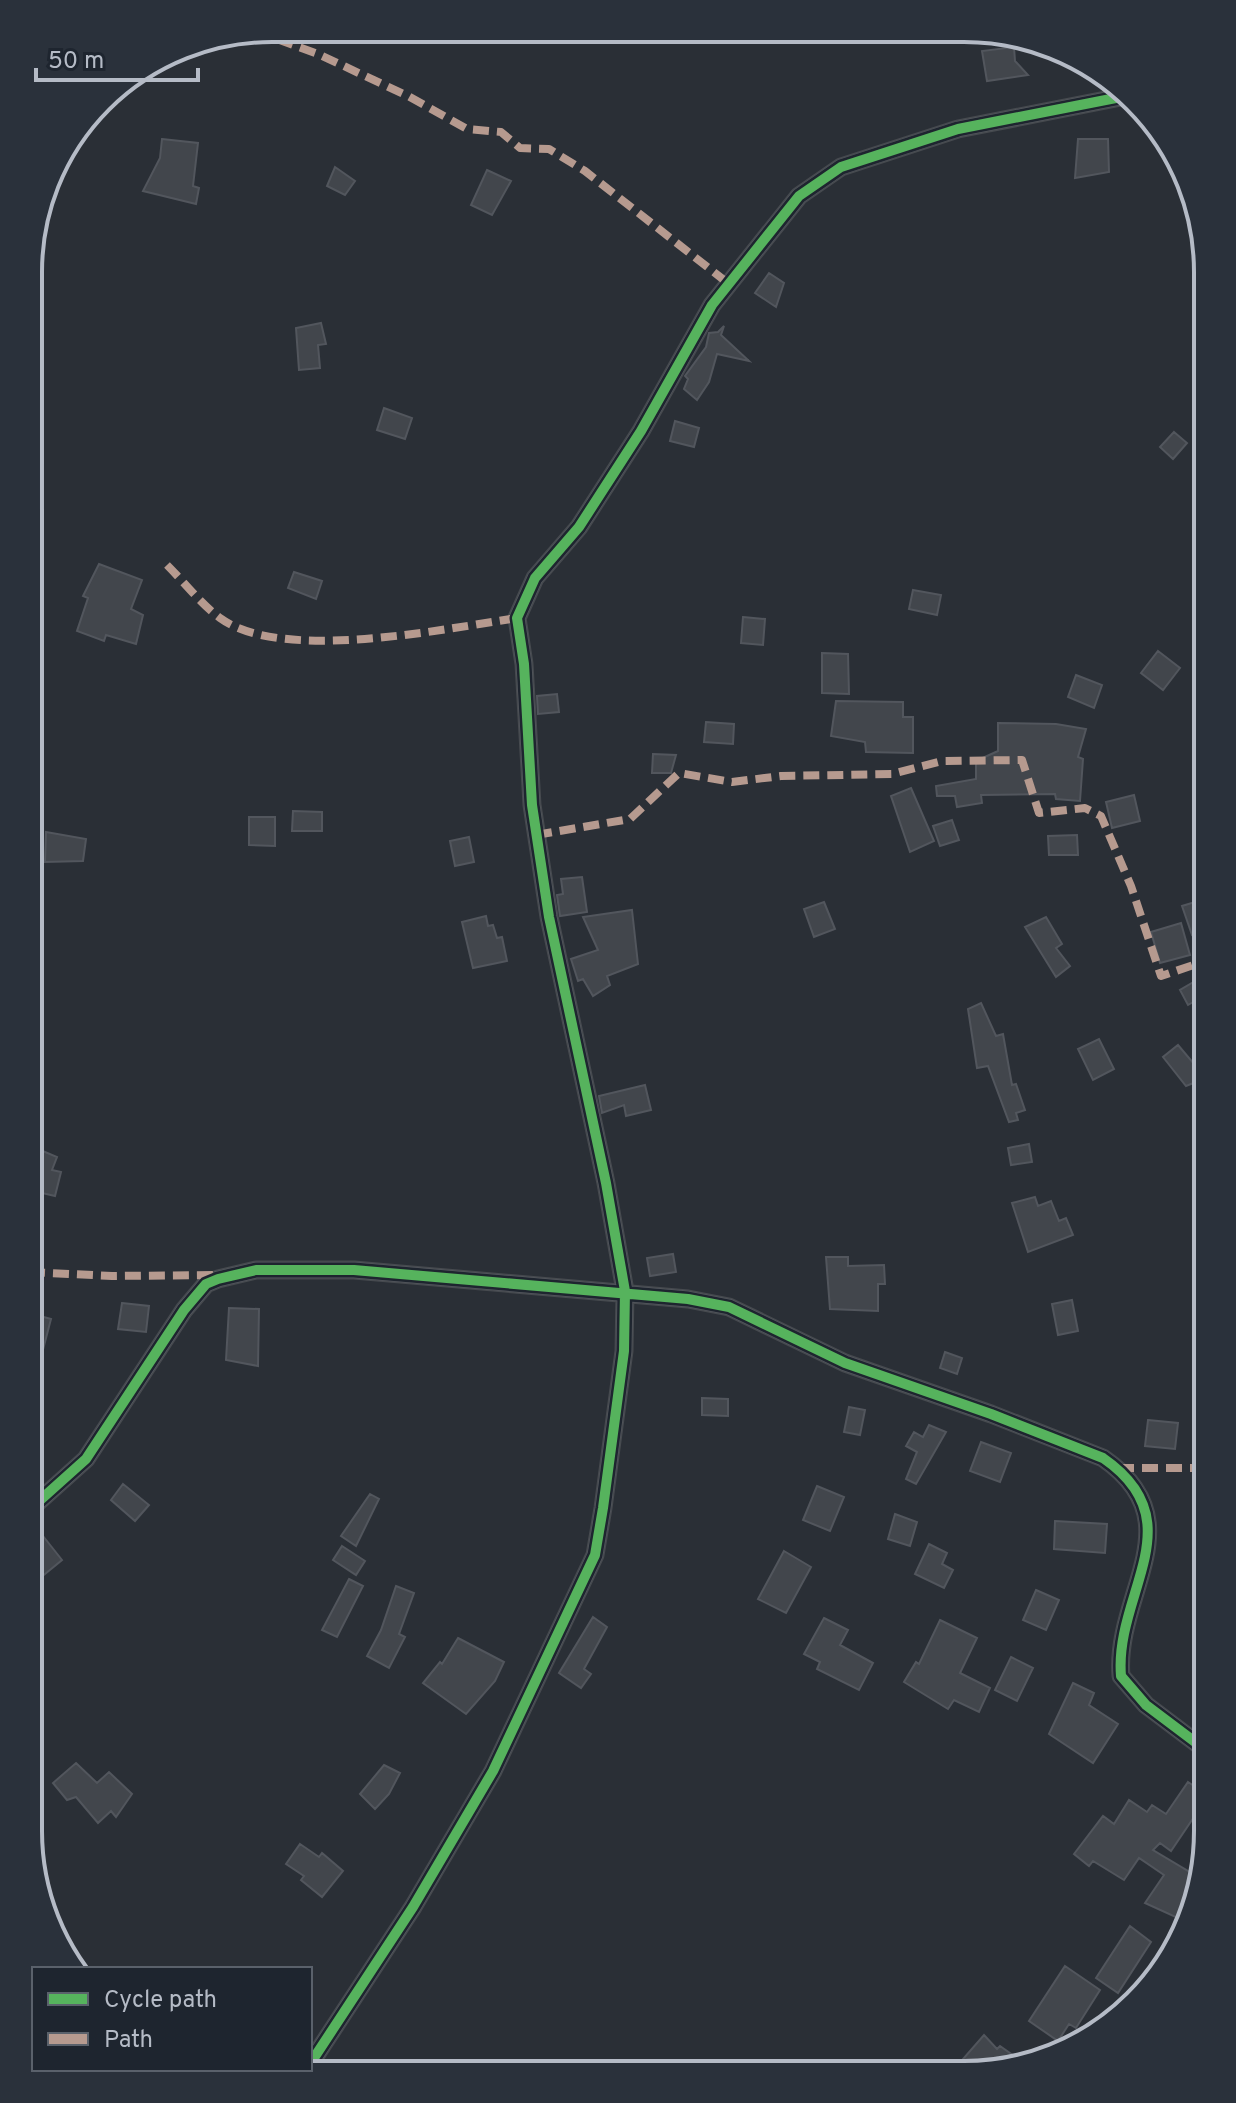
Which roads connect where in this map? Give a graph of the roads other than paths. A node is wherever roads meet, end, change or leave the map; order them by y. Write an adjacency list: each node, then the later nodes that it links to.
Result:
1 (1114, 98): 2 (street)
2 (625, 1291): 3 (street); 4 (street); 5 (street)
3 (42, 1498)
4 (1194, 1741)
5 (312, 2061)

